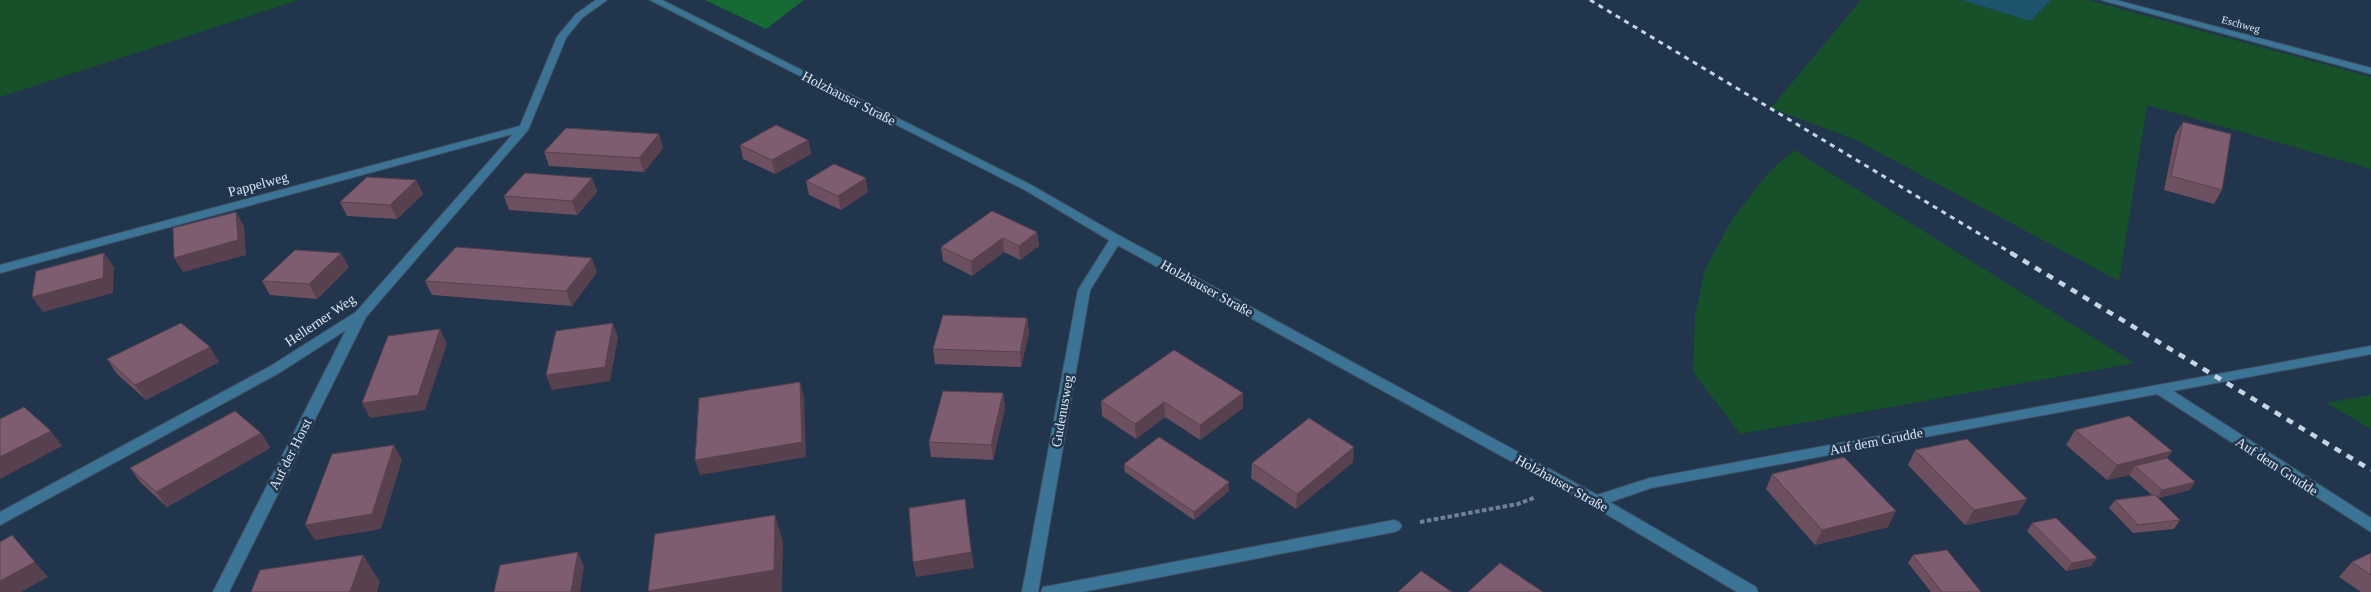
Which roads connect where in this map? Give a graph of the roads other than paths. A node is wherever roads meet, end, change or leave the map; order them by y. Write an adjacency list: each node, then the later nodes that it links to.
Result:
1 (602, 0): 5 (street, Hellerner Weg)
2 (655, 0): 6 (street, Holzhauser Straße)
3 (2106, 0): 4 (street, Eschweg)
4 (2371, 71)
5 (524, 128): 7 (street, Pappelweg); 8 (street, Hellerner Weg)
6 (1116, 239): 11 (street, Holzhauser Straße); 16 (street, Gudenusweg)
7 (0, 270)
8 (360, 315): 12 (street, Hellerner Weg); 15 (street, Auf der Horst)
9 (2371, 350): 10 (street, Auf dem Grudde)
10 (2158, 388): 11 (street, Auf dem Grudde); 14 (street, Auf dem Grudde)
11 (1596, 501): 18 (street, Holzhauser Straße)
12 (0, 519)
13 (1394, 526): 17 (street)
14 (2371, 526)
15 (221, 592)
16 (1030, 592)
17 (1049, 592)
18 (1750, 592)

